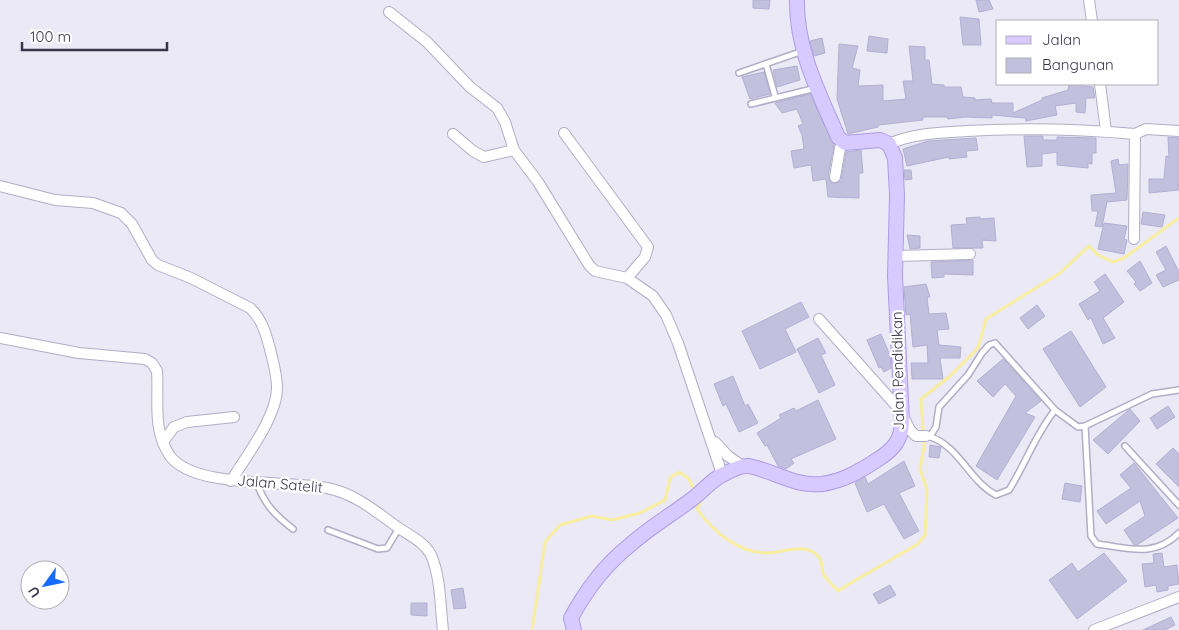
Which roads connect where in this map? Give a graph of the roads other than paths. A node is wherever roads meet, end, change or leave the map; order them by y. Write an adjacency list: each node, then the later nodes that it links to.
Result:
1 (797, 0): 5 (street)
2 (1089, 0): 4 (street)
3 (389, 12): 19 (street)
4 (1092, 20)
5 (803, 50): 6 (lane); 9 (street)
6 (766, 64): 7 (lane); 10 (lane)
7 (738, 73)
8 (1100, 85): 12 (street)
9 (817, 88): 10 (lane); 17 (street)
10 (775, 96): 11 (lane)
11 (751, 104)
12 (1106, 131): 16 (street); 18 (street)
13 (1179, 131): 16 (street)
14 (564, 132): 25 (street)
15 (453, 134): 19 (street)
16 (1135, 134): 22 (street)
17 (845, 143): 18 (street); 20 (street)
18 (888, 144): 24 (street, Jalan Pendidikan)
19 (514, 150): 25 (street)
20 (835, 177)
21 (0, 186): 39 (street)
22 (1134, 239)
23 (970, 254): 24 (street)
24 (896, 256): 29 (street, Jalan Pendidikan)
25 (627, 278): 34 (street)
26 (819, 319): 29 (street)
27 (0, 338): 35 (street, Jalan Satelit)
28 (1179, 390): 32 (lane)
29 (900, 410): 33 (street); 37 (street, Jalan Pendidikan)
30 (1055, 410): 32 (lane); 33 (lane); 33 (lane)
31 (234, 417): 35 (street)
32 (1085, 426): 45 (lane)
33 (924, 436)
34 (712, 440): 37 (street); 38 (street)
35 (163, 442): 39 (street, Jalan Satelit)
36 (1125, 446): 41 (lane)
37 (744, 466): 38 (street)
38 (722, 474): 49 (street)
39 (231, 480): 40 (street, Jalan Satelit)
40 (257, 484): 42 (street, Jalan Satelit); 43 (lane)
41 (1179, 505)
42 (399, 528): 44 (lane); 48 (street, Jalan Satelit)
43 (293, 529)
44 (328, 530)
45 (1179, 533)
46 (1179, 597): 47 (street)
47 (1114, 627): 50 (street)
48 (443, 630)
49 (574, 630)
50 (1094, 630)

